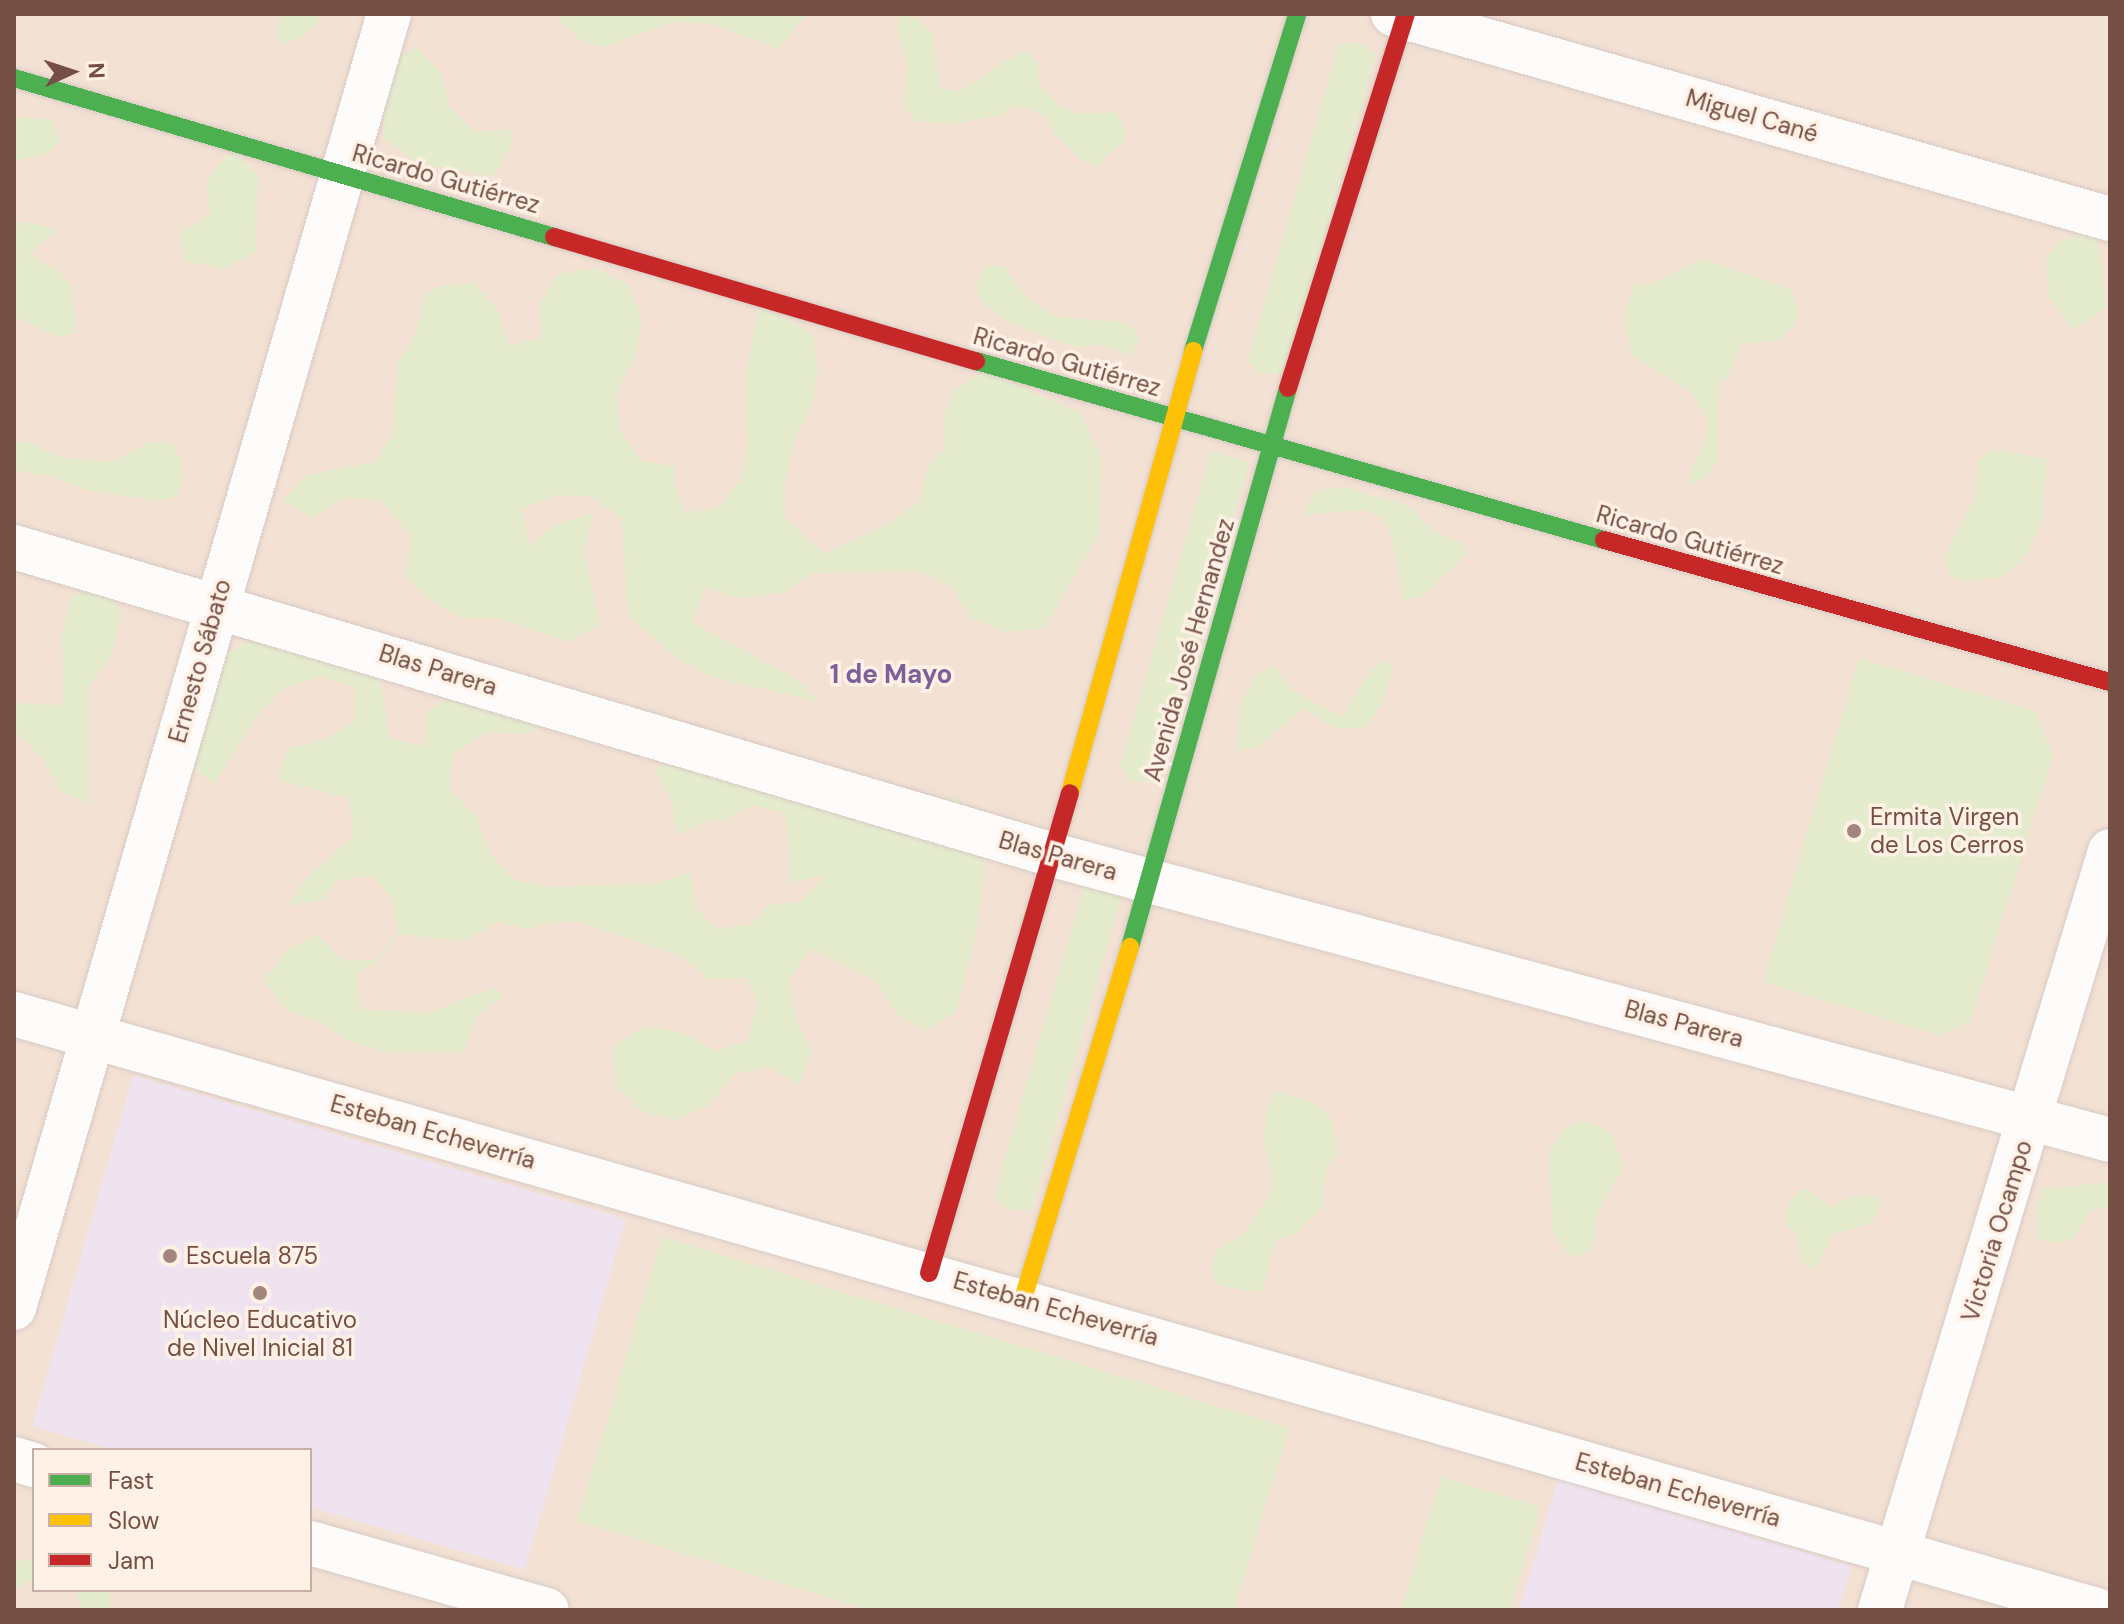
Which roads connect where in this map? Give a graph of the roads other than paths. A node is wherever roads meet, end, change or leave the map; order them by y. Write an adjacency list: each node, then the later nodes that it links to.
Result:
1 (389, 14): 5 (street, Ernesto Sábato)
2 (1297, 14): 7 (street)
3 (1401, 15): 6 (street, Miguel Cané); 8 (street, Avenida José Hernandez)
4 (14, 78): 5 (street, Ricardo Gutiérrez)
5 (344, 174): 7 (street, Ricardo Gutiérrez); 10 (street, Ernesto Sábato)
6 (2110, 219)
7 (1173, 418): 8 (street, Ricardo Gutiérrez); 13 (street)
8 (1270, 447): 11 (street, Ricardo Gutiérrez); 14 (street, Avenida José Hernandez)
9 (14, 547): 10 (street, Blas Parera)
10 (216, 603): 13 (street, Blas Parera); 16 (street, Ernesto Sábato)
11 (2110, 682)
12 (2110, 851): 17 (street, Victoria Ocampo)
13 (1053, 855): 14 (street, Blas Parera); 19 (street)
14 (1149, 882): 17 (street, Blas Parera); 20 (street, Avenida José Hernandez)
15 (14, 1014): 16 (street, Esteban Echeverría)
16 (92, 1035): 19 (street, Esteban Echeverría); 21 (street, Ernesto Sábato)
17 (2033, 1117): 18 (street, Blas Parera); 23 (street, Victoria Ocampo)
18 (2110, 1140)
19 (929, 1273): 20 (street, Esteban Echeverría)
20 (1023, 1299): 23 (street, Esteban Echeverría)
21 (14, 1308)
22 (312, 1544): 24 (street)
23 (1896, 1554): 25 (street, Victoria Ocampo); 26 (street, Esteban Echeverría)
24 (547, 1610)
25 (1880, 1610)
26 (2097, 1610)

